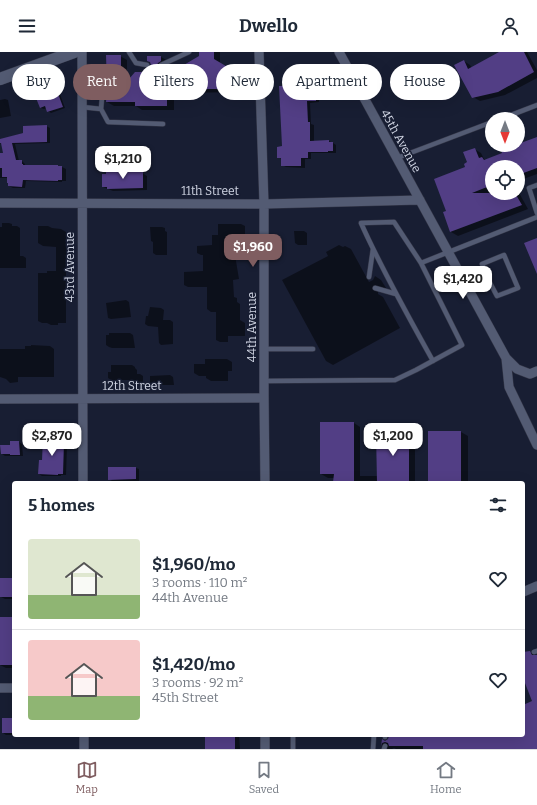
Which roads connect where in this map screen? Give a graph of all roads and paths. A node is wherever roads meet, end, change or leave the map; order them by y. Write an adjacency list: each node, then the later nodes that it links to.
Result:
1 (74, 52): 10 (street)
2 (82, 52): 7 (street, 43rd Avenue)
3 (130, 52): 8 (lane)
4 (189, 52): 9 (lane)
5 (259, 52): 24 (street, 44th Avenue)
6 (339, 52): 19 (street, 45th Avenue)
7 (82, 64)
8 (142, 64)
9 (163, 64)
10 (0, 79)
11 (82, 100): 14 (street, 43rd Avenue)
12 (102, 100): 15 (lane)
13 (537, 105): 16 (lane)
14 (82, 107): 15 (lane); 23 (street, 43rd Avenue)
15 (101, 109): 17 (lane)
16 (519, 112)
17 (163, 124)
18 (485, 125): 19 (lane)
19 (397, 158): 21 (street, 45th Avenue)
20 (537, 185): 25 (lane)
21 (420, 200): 24 (street, 11th Street); 28 (street, 45th Avenue)
22 (0, 203): 23 (street, 11th Street)
23 (82, 203): 24 (street, 11th Street); 41 (street, 43rd Avenue)
24 (264, 204): 35 (street, 44th Avenue)
25 (537, 213)
26 (537, 217): 28 (lane)
27 (373, 250): 29 (lane); 30 (lane); 34 (lane)
28 (448, 251): 29 (lane); 33 (street, 45th Avenue)
29 (421, 263): 38 (lane)
30 (369, 277)
31 (489, 281): 31 (lane); 33 (lane)
32 (375, 288): 34 (lane)
33 (469, 289): 37 (street, 45th Avenue)
34 (396, 294): 38 (lane)
35 (264, 349): 36 (lane); 40 (street, 44th Avenue)
36 (313, 349)
37 (506, 358): 39 (street); 44 (street)
38 (433, 361): 40 (lane)
39 (533, 373)
40 (264, 381): 42 (street, 44th Avenue)
41 (82, 398): 42 (street, 12th Street); 43 (street, 12th Street); 45 (street, 43rd Avenue)
42 (264, 398): 46 (street, 44th Avenue)
43 (0, 399)
44 (537, 445)
45 (83, 481)
46 (264, 481)
47 (537, 586): 48 (street)
48 (525, 591)
49 (0, 688): 50 (street)
50 (12, 688)
51 (84, 737): 55 (street)
52 (265, 737): 56 (street)
53 (293, 737): 57 (lane)
54 (374, 737): 58 (lane)
55 (84, 749)
56 (265, 749)
57 (293, 749)
58 (373, 749)

